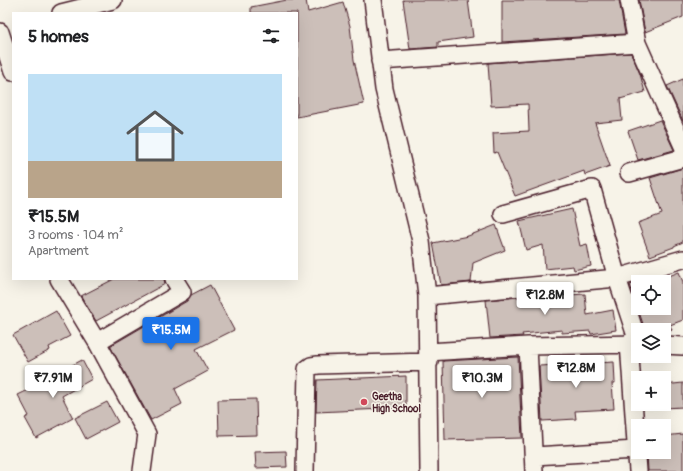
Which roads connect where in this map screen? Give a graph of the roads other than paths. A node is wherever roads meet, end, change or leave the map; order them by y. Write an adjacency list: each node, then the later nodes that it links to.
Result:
1 (113, 0): 4 (street)
2 (373, 0): 8 (street)
3 (629, 0): 7 (street)
4 (68, 12)
5 (12, 26): 6 (street)
6 (0, 31): 9 (street)
7 (637, 43): 8 (street); 10 (street)
8 (380, 61): 18 (street)
9 (12, 69)
10 (683, 146)
11 (683, 158): 12 (street)
12 (629, 173)
13 (503, 214): 15 (street)
14 (683, 259): 15 (street)
15 (617, 278): 18 (street); 19 (street)
16 (60, 280): 20 (street)
17 (175, 280): 20 (street)
18 (427, 296): 25 (street)
19 (631, 329)
20 (97, 342): 31 (street)
21 (631, 343): 23 (street)
22 (671, 345): 24 (street)
23 (528, 346): 25 (street); 30 (street)
24 (683, 346)
25 (428, 357): 32 (street); 33 (street)
26 (635, 363): 27 (street)
27 (636, 419)
28 (631, 451): 30 (street)
29 (637, 459): 34 (street)
30 (534, 463)
31 (142, 471)
32 (305, 471)
33 (429, 471)
34 (638, 471)

